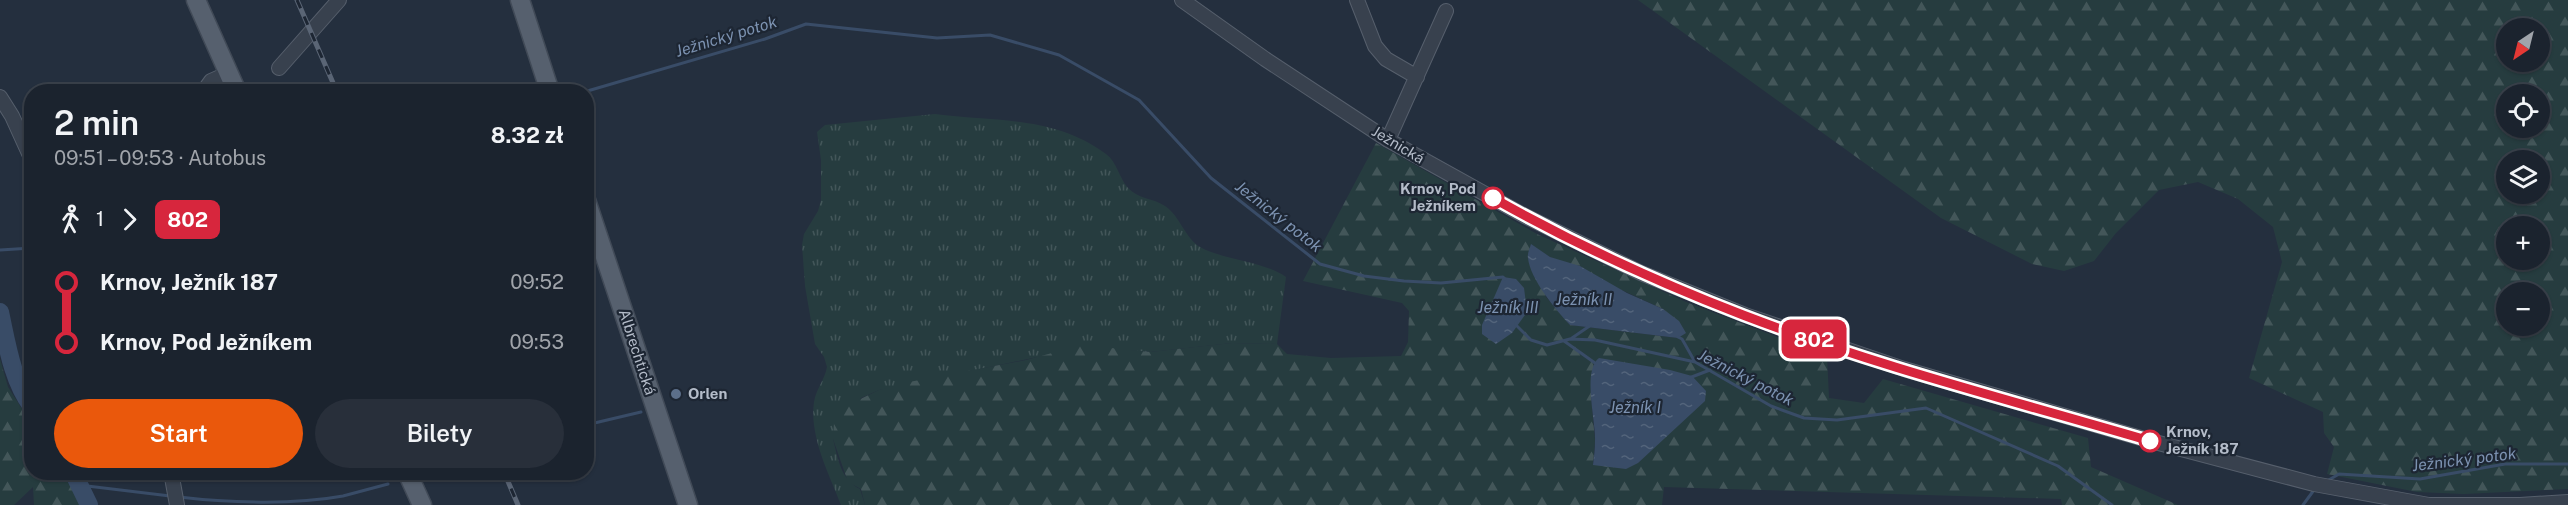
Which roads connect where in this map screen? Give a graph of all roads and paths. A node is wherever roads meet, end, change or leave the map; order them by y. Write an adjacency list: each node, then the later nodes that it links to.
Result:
1 (196, 0): 8 (main road)
2 (339, 0): 7 (street)
3 (520, 0): 12 (main road)
4 (1182, 0): 14 (street, Ježnická)
5 (1358, 0): 9 (street)
6 (1446, 11): 9 (street)
7 (279, 68)
8 (229, 73): 10 (street); 11 (main road)
9 (1417, 76): 14 (street)
10 (209, 84)
11 (234, 84)
12 (547, 84)
13 (0, 97): 15 (street)
14 (1388, 140): 20 (street, Ježnická)
15 (24, 142)
16 (594, 224): 22 (main road, Albrechtická)
17 (172, 480): 19 (street)
18 (411, 480): 21 (main road)
19 (176, 500)
20 (2568, 502)
21 (422, 505)
22 (687, 505)

